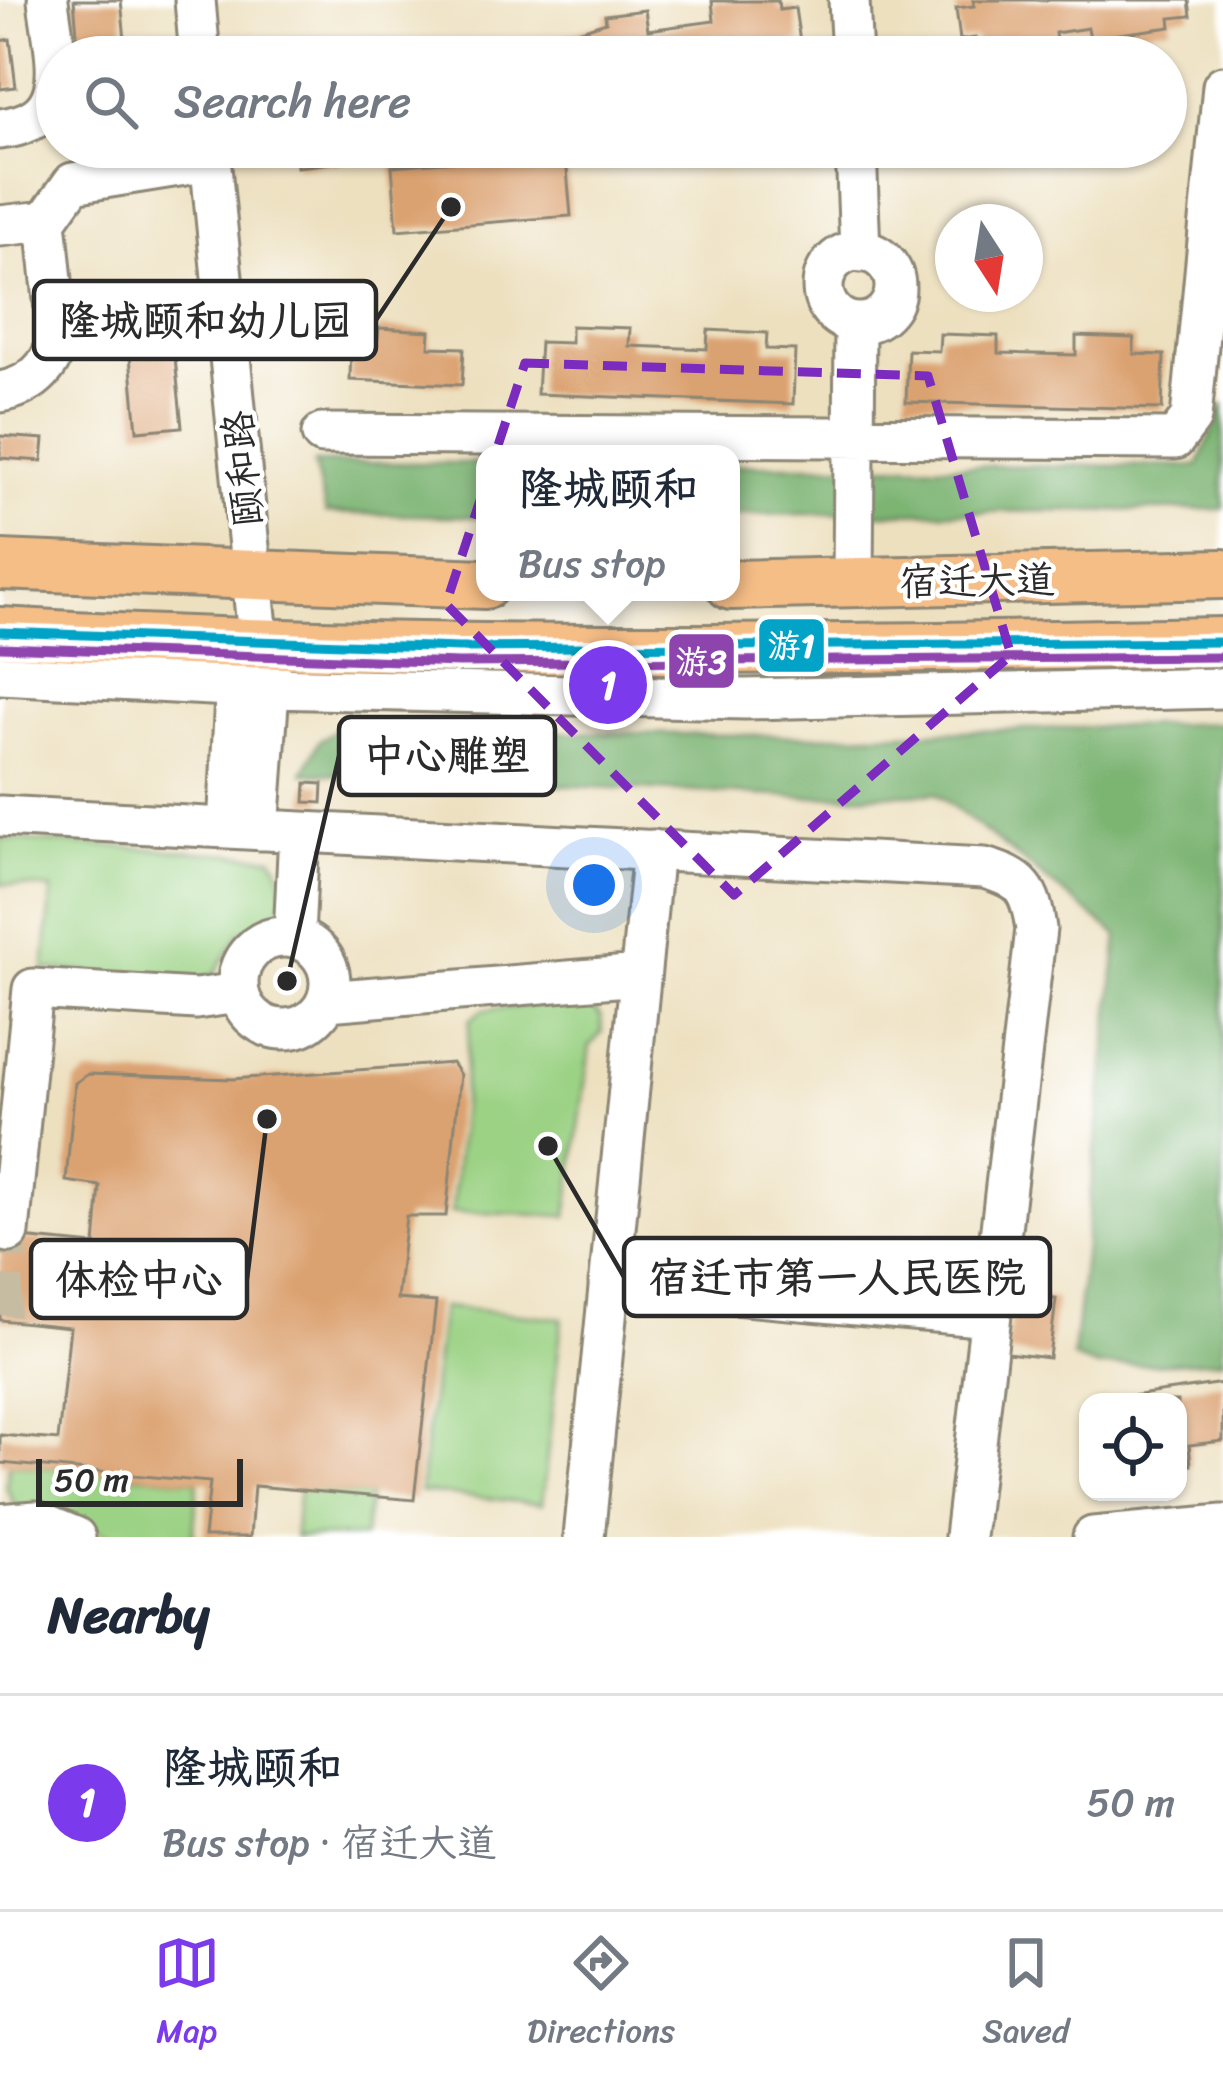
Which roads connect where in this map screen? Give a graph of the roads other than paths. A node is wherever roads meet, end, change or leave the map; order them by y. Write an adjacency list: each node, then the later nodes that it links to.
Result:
1 (48, 0): 4 (street)
2 (195, 0): 5 (street)
3 (849, 0): 6 (street)
4 (51, 36)
5 (198, 36)
6 (851, 36)
7 (1223, 86): 17 (street)
8 (36, 118): 9 (street)
9 (0, 129)
10 (144, 168): 13 (street)
11 (211, 168): 20 (street, 颐和路)
12 (857, 168): 17 (street)
13 (46, 221): 14 (street); 15 (street)
14 (0, 226)
15 (0, 392)
16 (322, 434): 17 (street)
17 (854, 437): 21 (street)
18 (0, 566): 20 (main road)
19 (1223, 574): 21 (main road, 宿迁大道)
20 (253, 578): 22 (main road); 26 (street, 颐和路)
21 (853, 583): 23 (main road, 宿迁大道)
22 (476, 584)
23 (740, 585)
24 (0, 632): 26 (main road, 宿迁大道)
25 (1223, 642): 26 (main road, 宿迁大道)
26 (255, 663): 27 (street); 28 (street); 30 (street, 颐和路)
27 (0, 674)
28 (1223, 688)
29 (0, 815): 30 (street)
30 (243, 829): 31 (street)
31 (298, 832): 32 (street); 33 (street)
32 (653, 850): 34 (street); 40 (street)
33 (294, 938): 36 (street); 37 (street)
34 (640, 975): 37 (street); 39 (street)
35 (17, 987): 36 (street); 38 (street)
36 (238, 993): 37 (street)
37 (327, 1001)
38 (9, 1232)
39 (609, 1283): 40 (street); 44 (street)
40 (990, 1317): 45 (street)
41 (0, 1524): 43 (street)
42 (1223, 1525): 46 (street)
43 (75, 1537)
44 (584, 1537)
45 (964, 1537)
46 (1093, 1537)

